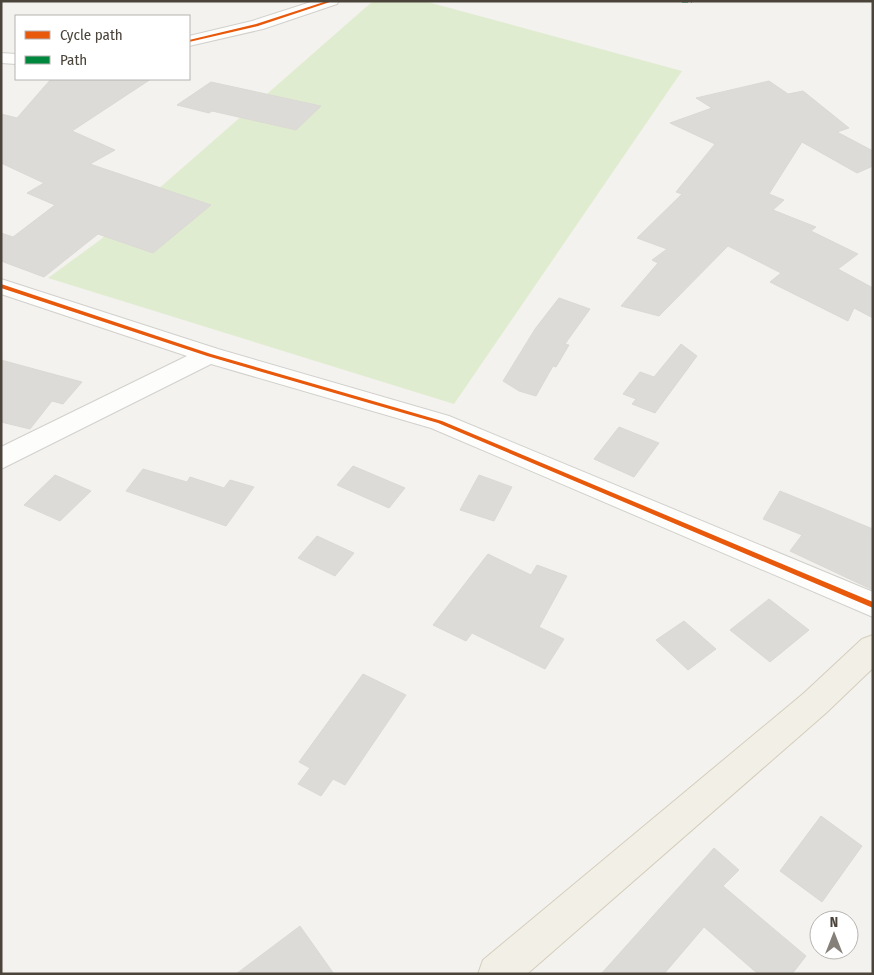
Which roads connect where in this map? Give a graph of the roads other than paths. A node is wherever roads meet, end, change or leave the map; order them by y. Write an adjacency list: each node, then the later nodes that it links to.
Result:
1 (331, 1): 2 (street)
2 (190, 41)
3 (1, 58): 4 (street)
4 (15, 58)
5 (1, 286): 6 (street)
6 (209, 355): 7 (street); 8 (street)
7 (1, 459)
8 (873, 605)
9 (873, 648): 10 (main road)
10 (497, 974)

